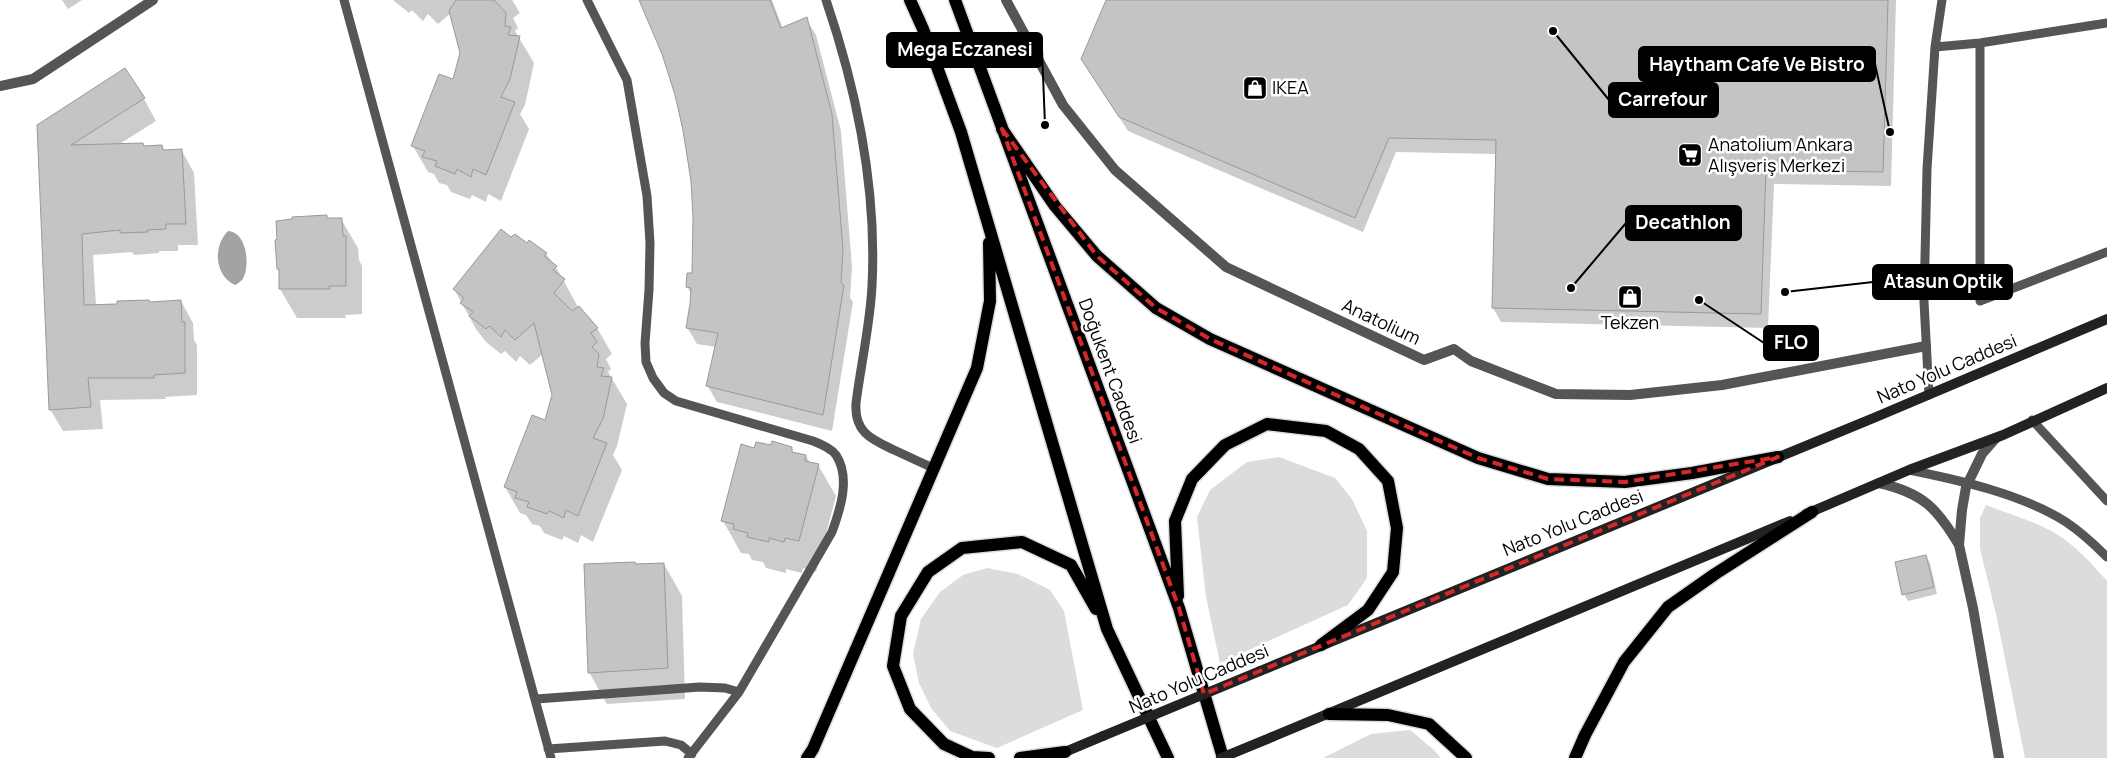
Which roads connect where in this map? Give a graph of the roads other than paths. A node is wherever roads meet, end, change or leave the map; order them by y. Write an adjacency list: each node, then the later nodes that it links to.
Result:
1 (154, 0): 12 (street)
2 (344, 0): 35 (lane)
3 (587, 0): 34 (lane)
4 (826, 0): 23 (lane)
5 (910, 0): 14 (main road)
6 (954, 0): 13 (main road, Doğukent Caddesi)
7 (1006, 0): 17 (street, Anatolium)
8 (1942, 0): 11 (lane)
9 (2107, 23): 10 (lane)
10 (1980, 43): 11 (lane); 15 (lane)
11 (1936, 47): 17 (lane)
12 (0, 86)
13 (1002, 129): 22 (main road); 31 (main road, Doğukent Caddesi)
14 (961, 132): 23 (main road); 32 (main road)
15 (2107, 252)
16 (2107, 319): 19 (main road, Nato Yolu Caddesi)
17 (1926, 346): 19 (lane)
18 (2107, 388): 20 (main road)
19 (1929, 395): 22 (main road, Nato Yolu Caddesi)
20 (2032, 420): 21 (main road); 27 (lane)
21 (1996, 438): 24 (main road); 26 (street)
22 (1778, 457): 33 (main road, Nato Yolu Caddesi)
23 (933, 468): 40 (main road)
24 (1909, 470): 25 (main road); 26 (lane)
25 (1879, 483): 28 (main road); 29 (street)
26 (1968, 483): 29 (street); 30 (lane)
27 (2107, 500)
28 (1812, 512): 36 (main road); 47 (main road)
29 (1959, 546): 48 (street)
30 (2107, 557)
31 (1179, 608): 33 (main road); 45 (main road, Doğukent Caddesi)
32 (1107, 629): 41 (main road); 44 (main road)
33 (1321, 646): 37 (main road, Nato Yolu Caddesi, bridge)
34 (739, 692): 35 (lane); 39 (lane)
35 (536, 699): 38 (lane)
36 (1329, 714): 45 (main road, bridge); 46 (main road)
37 (1065, 752): 42 (main road); 43 (main road, Nato Yolu Caddesi)
38 (550, 754): 39 (lane)
39 (690, 756)
40 (807, 758)
41 (989, 758)
42 (1020, 758)
43 (1051, 758)
44 (1168, 758)
45 (1222, 758)
46 (1466, 758)
47 (1575, 758)
48 (1999, 758)

